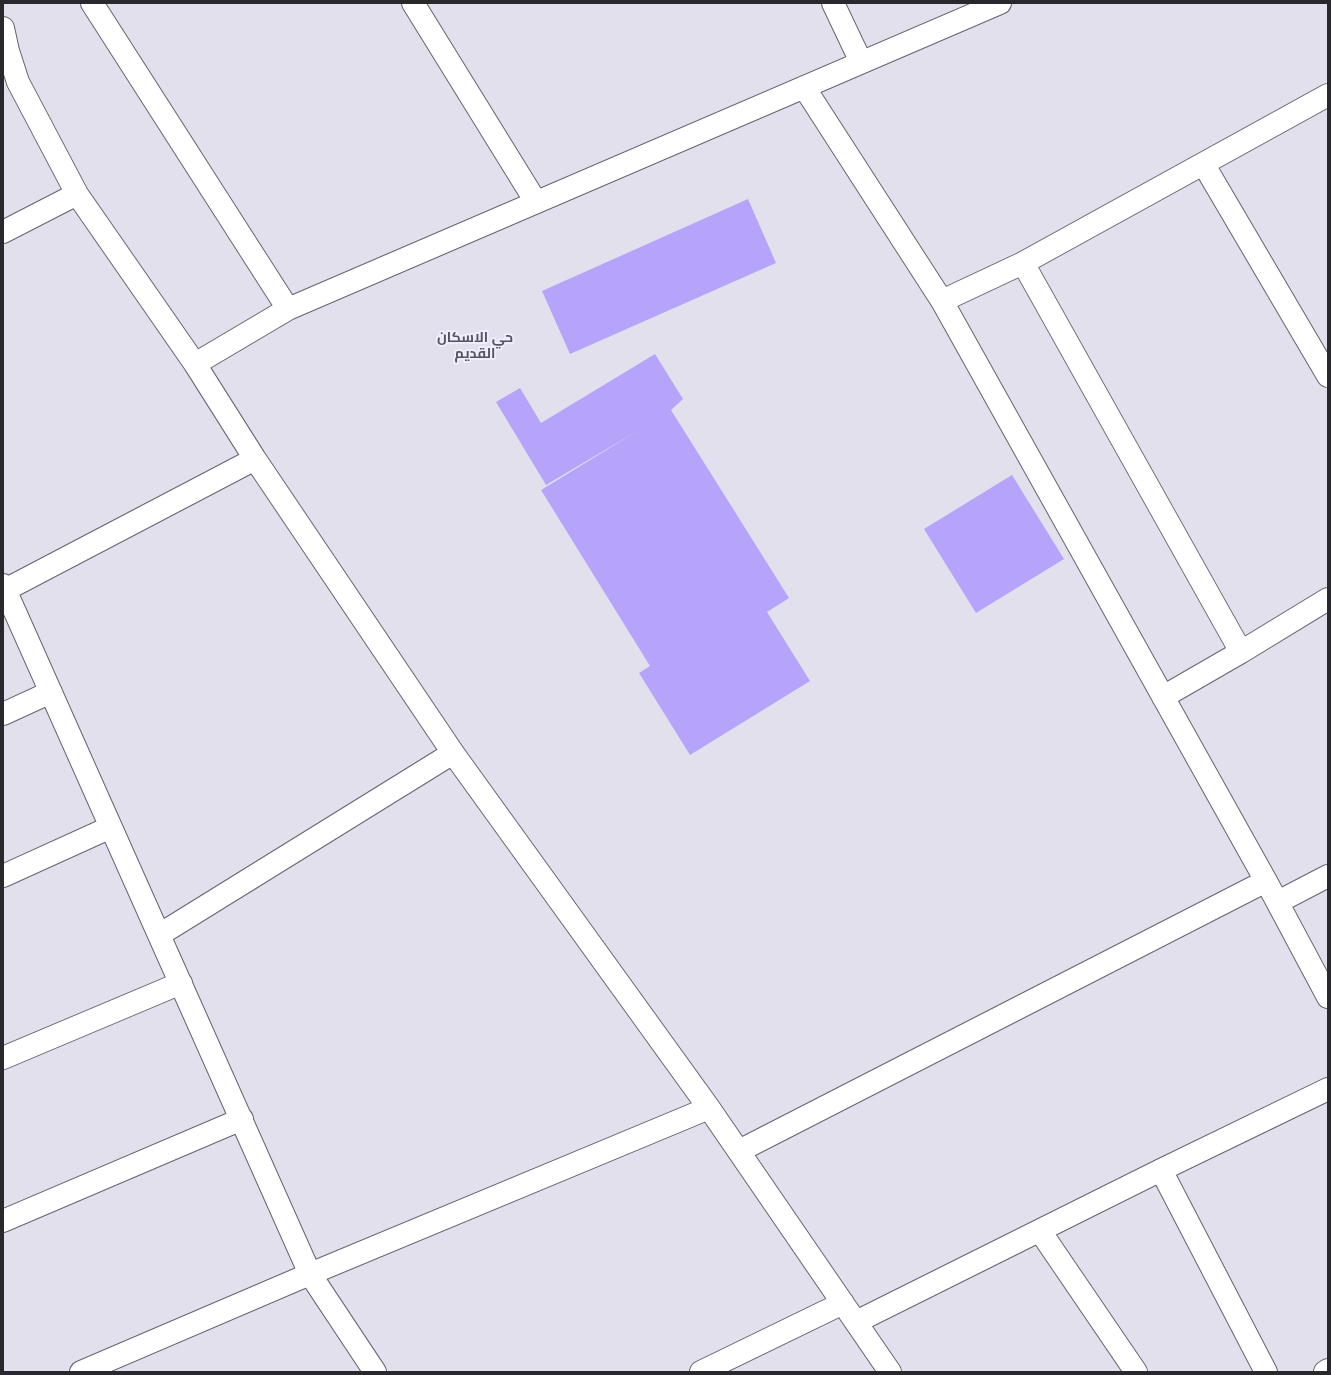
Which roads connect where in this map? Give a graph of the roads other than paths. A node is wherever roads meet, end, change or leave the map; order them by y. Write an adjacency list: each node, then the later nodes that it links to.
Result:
1 (92, 3): 15 (street)
2 (413, 3): 11 (street)
3 (833, 3): 6 (street)
4 (1000, 3): 6 (street)
5 (3, 28): 10 (street)
6 (861, 62): 7 (street)
7 (804, 86): 11 (street); 14 (street)
8 (1328, 95): 9 (street)
9 (1204, 165): 13 (street); 17 (street)
10 (77, 194): 12 (street); 16 (street)
11 (536, 202): 15 (street)
12 (3, 232)
13 (1023, 262): 14 (street); 21 (street)
14 (942, 301): 23 (street)
15 (288, 308): 16 (street)
16 (195, 364): 18 (street)
17 (1328, 376)
18 (255, 459): 19 (street); 25 (street)
19 (4, 588): 22 (street)
20 (1328, 599): 21 (street)
21 (1241, 652): 23 (street)
22 (51, 692): 24 (street); 26 (street)
23 (1163, 697): 29 (street)
24 (3, 714)
25 (453, 754): 31 (street); 36 (street)
26 (111, 827): 27 (street); 31 (street)
27 (3, 876)
28 (1328, 876): 30 (street)
29 (1266, 881): 30 (street); 38 (street)
30 (1278, 902): 33 (street)
31 (159, 935): 32 (street)
32 (181, 984): 34 (street); 37 (street)
33 (1328, 997)
34 (3, 1058)
35 (1328, 1089): 39 (street)
36 (709, 1108): 38 (street); 42 (street)
37 (242, 1119): 40 (street); 42 (street)
38 (739, 1151): 43 (street)
39 (1161, 1170): 41 (street); 51 (street)
40 (3, 1221)
41 (1040, 1231): 44 (street); 50 (street)
42 (310, 1274): 46 (street); 47 (street)
43 (843, 1302): 44 (street); 48 (street)
44 (856, 1322): 49 (street)
45 (1328, 1370): 52 (street)
46 (81, 1372)
47 (375, 1372)
48 (702, 1372)
49 (890, 1372)
50 (1136, 1372)
51 (1266, 1372)
52 (1325, 1372)

